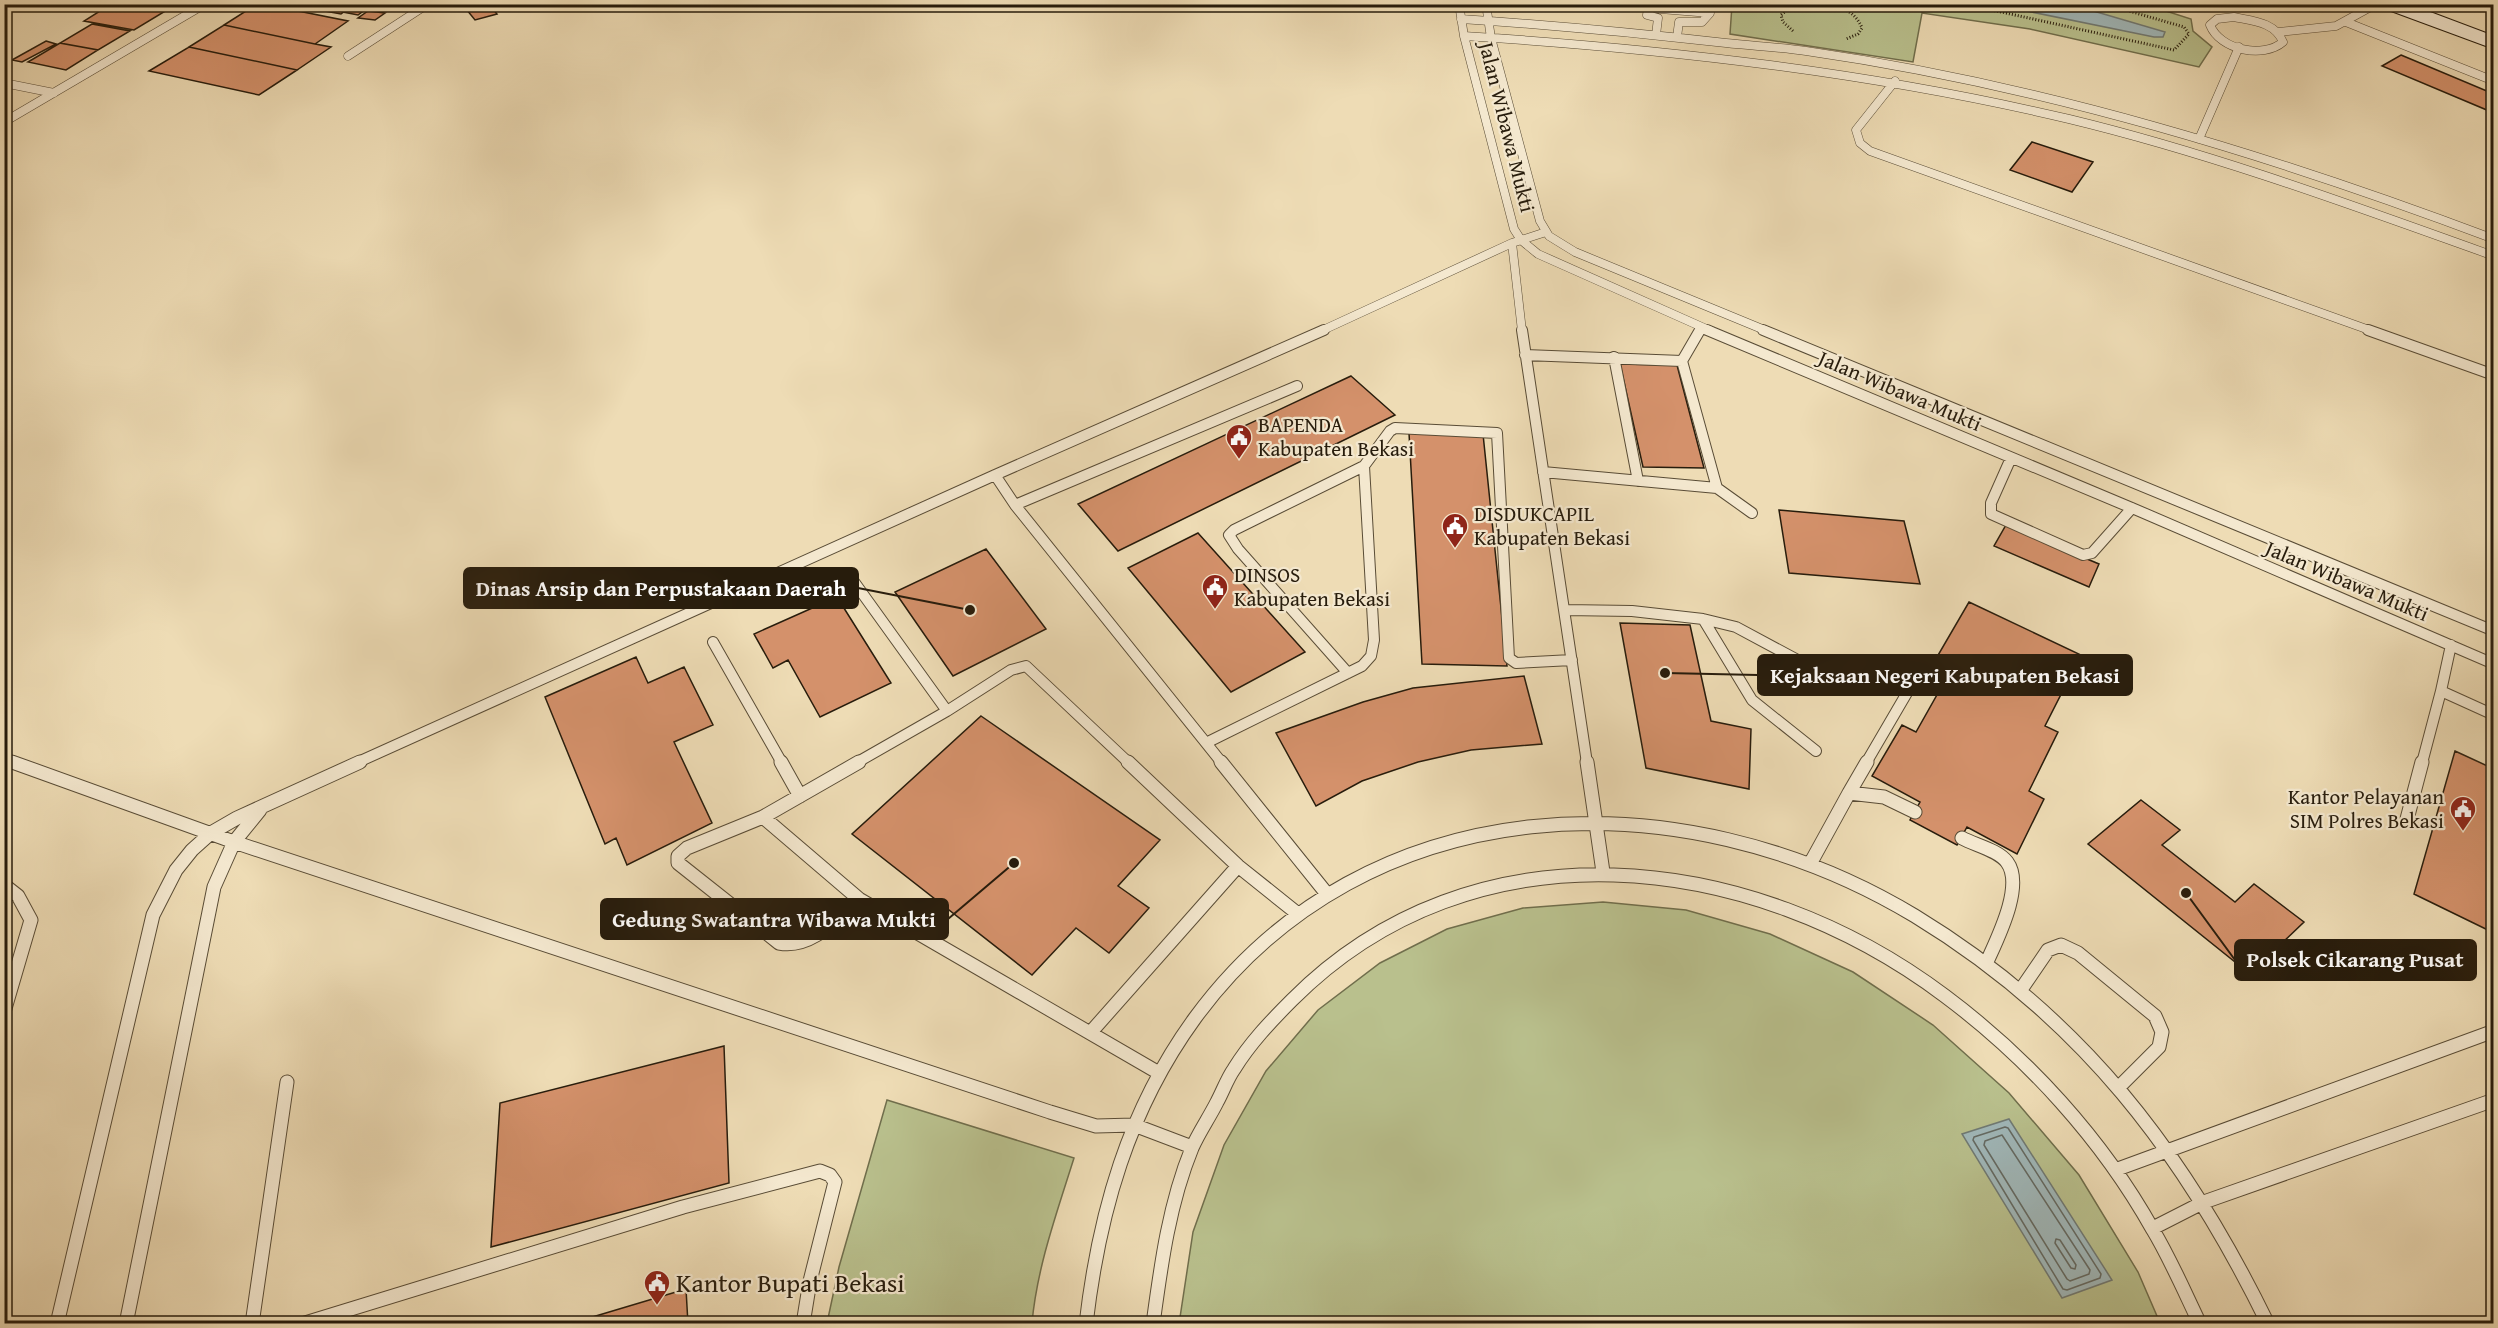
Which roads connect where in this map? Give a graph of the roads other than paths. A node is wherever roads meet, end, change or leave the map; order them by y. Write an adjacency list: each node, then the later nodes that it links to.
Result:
1 (205, 4): 23 (lane)
2 (428, 4): 19 (lane)
3 (1459, 4): 7 (lane, Jalan Wibawa Mukti)
4 (1486, 4): 8 (lane, Jalan Wibawa Mukti)
5 (2376, 4): 9 (lane)
6 (2390, 4): 13 (street)
7 (1461, 19): 8 (lane); 14 (lane, Jalan Wibawa Mukti)
8 (1488, 20): 12 (lane); 16 (lane, Jalan Wibawa Mukti)
9 (2346, 22): 11 (lane); 21 (lane)
10 (2493, 22): 13 (street)
11 (2279, 32): 18 (lane); 18 (lane)
12 (1656, 34): 15 (lane); 15 (lane)
13 (2473, 34): 17 (street)
14 (1464, 36): 16 (lane); 30 (lane, Jalan Wibawa Mukti)
15 (1677, 37): 25 (lane)
16 (1491, 38): 20 (lane); 28 (lane, Jalan Wibawa Mukti)
17 (2493, 42)
18 (2239, 47): 25 (lane)
19 (348, 56)
20 (1895, 81): 27 (lane); 36 (lane)
21 (2493, 81)
22 (4, 83): 23 (lane)
23 (54, 93): 24 (lane)
24 (4, 122)
25 (2199, 139): 26 (lane)
26 (2286, 165): 27 (lane); 29 (lane)
27 (2282, 180): 31 (lane)
28 (1546, 232): 30 (lane); 50 (lane, Jalan Wibawa Mukti)
29 (2493, 239)
30 (1516, 242): 32 (lane, Jalan Wibawa Mukti); 33 (lane); 41 (lane)
31 (2493, 256)
32 (1701, 327): 35 (lane); 38 (lane, Jalan Wibawa Mukti)
33 (1524, 355): 34 (lane); 40 (lane)
34 (1614, 357): 35 (lane); 42 (lane)
35 (1682, 361): 43 (lane)
36 (2493, 375)
37 (1297, 386): 44 (lane)
38 (2011, 458): 45 (lane, Jalan Wibawa Mukti); 45 (lane)
39 (1364, 466): 53 (lane); 55 (lane); 55 (lane)
40 (1543, 472): 42 (lane); 48 (lane)
41 (995, 475): 44 (lane); 66 (lane)
42 (1638, 481): 43 (lane)
43 (1717, 488): 46 (lane)
44 (1015, 505): 61 (lane)
45 (2132, 508): 52 (lane, Jalan Wibawa Mukti)
46 (1752, 513)
47 (852, 579): 59 (lane)
48 (1565, 610): 49 (lane); 53 (lane)
49 (1704, 619): 57 (lane); 62 (lane)
50 (2493, 631)
51 (713, 642): 65 (lane)
52 (2451, 645): 54 (lane, Jalan Wibawa Mukti); 58 (lane)
53 (1572, 660): 70 (lane)
54 (2493, 664)
55 (1347, 673): 61 (lane)
56 (1918, 674): 64 (lane)
57 (1848, 687)
58 (2441, 691): 60 (lane); 69 (lane)
59 (947, 711): 65 (lane); 75 (lane)
60 (2493, 715)
61 (1206, 743): 78 (lane)
62 (1816, 751)
63 (4, 759): 71 (lane)
64 (1849, 793): 67 (lane); 74 (lane)
65 (800, 796): 68 (lane)
66 (264, 805): 71 (lane); 73 (lane)
67 (1915, 812)
68 (763, 817): 79 (lane); 79 (lane)
69 (2407, 819)
70 (1596, 821): 74 (lane); 76 (lane); 78 (lane)
71 (212, 832): 73 (lane); 96 (lane)
72 (1962, 838): 81 (lane)
73 (234, 842): 90 (lane); 97 (lane)
74 (1810, 864): 81 (lane)
75 (1238, 866): 80 (lane); 85 (lane)
76 (1603, 872): 91 (lane); 93 (lane)
77 (4, 885): 83 (lane)
78 (1327, 894): 80 (lane)
79 (859, 899): 85 (lane)
80 (1298, 914): 86 (lane)
81 (1986, 964): 82 (lane)
82 (2020, 991): 88 (lane); 88 (lane)
83 (4, 1011)
84 (2493, 1031): 92 (lane)
85 (1091, 1032): 86 (lane)
86 (1159, 1073): 90 (lane)
87 (287, 1082): 98 (lane)
88 (2118, 1087): 92 (lane)
89 (2493, 1100): 94 (lane)
90 (1134, 1125): 91 (lane); 101 (lane)
91 (1192, 1147): 102 (lane)
92 (2170, 1151): 93 (lane); 94 (lane)
93 (2115, 1170): 95 (lane)
94 (2204, 1202): 95 (lane); 104 (lane)
95 (2153, 1228): 103 (lane)
96 (57, 1323)
97 (126, 1323)
98 (252, 1323)
99 (302, 1323): 100 (lane)
100 (802, 1323)
101 (1086, 1323)
102 (1153, 1323)
103 (2200, 1323)
104 (2268, 1323)

